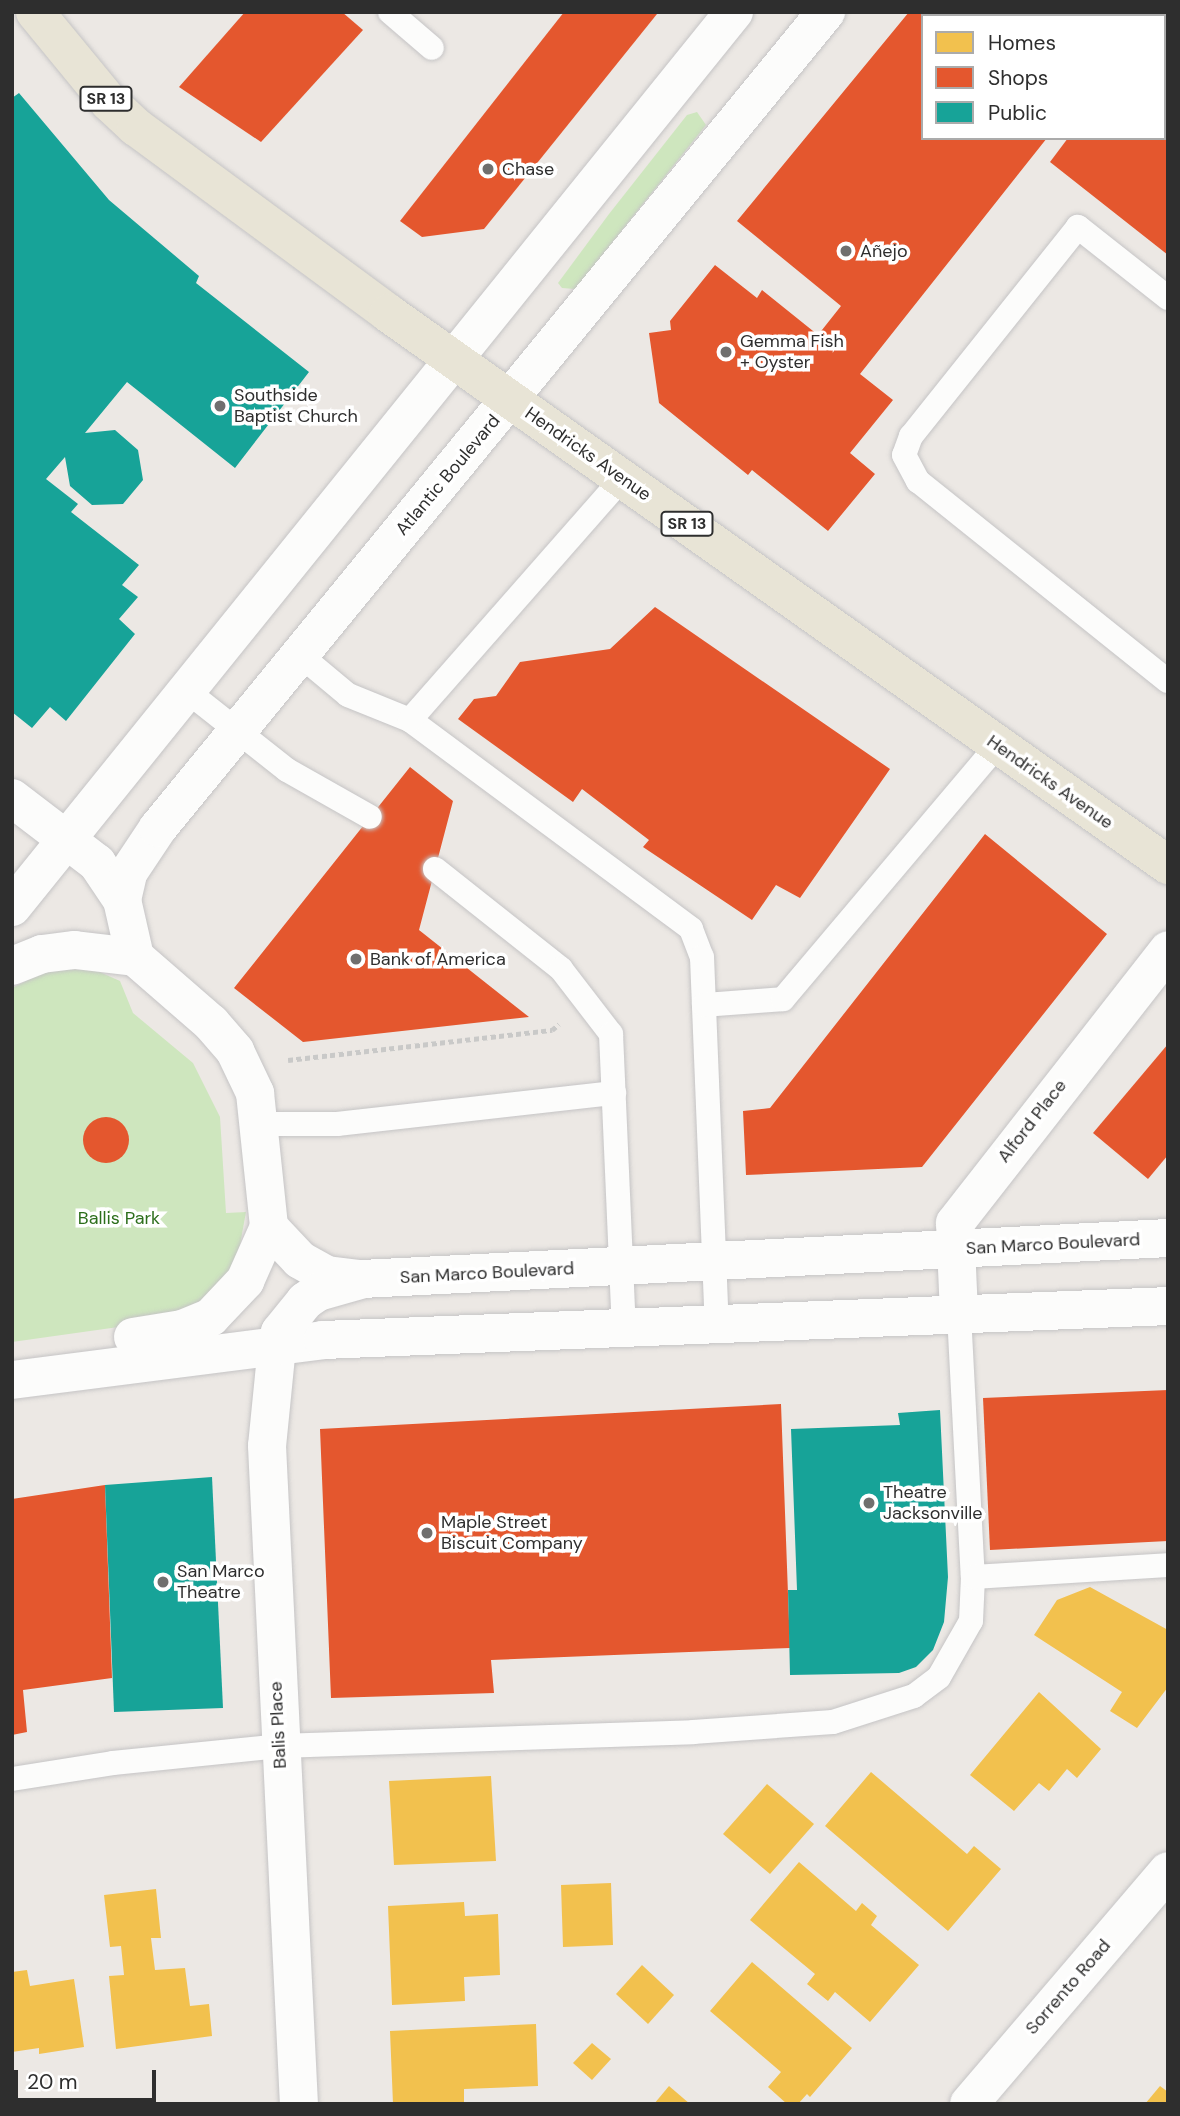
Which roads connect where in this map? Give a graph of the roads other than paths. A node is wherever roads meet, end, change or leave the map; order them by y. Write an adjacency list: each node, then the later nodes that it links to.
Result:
1 (35, 12): 7 (main road, Hendricks Avenue / SR 13)
2 (390, 12): 5 (lane)
3 (734, 12): 7 (main road)
4 (826, 12): 8 (main road, Atlantic Boulevard)
5 (432, 48)
6 (1168, 298): 11 (lane)
7 (454, 358): 8 (main road, Hendricks Avenue / SR 13); 12 (main road)
8 (511, 400): 9 (main road, Hendricks Avenue / SR 13); 10 (main road, Atlantic Boulevard)
9 (622, 479): 13 (lane); 15 (main road, Hendricks Avenue / SR 13)
10 (300, 655): 13 (lane); 14 (main road, Atlantic Boulevard)
11 (1168, 681)
12 (187, 691): 14 (lane); 18 (main road)
13 (410, 720): 26 (lane)
14 (238, 733): 17 (lane); 21 (main road, Atlantic Boulevard)
15 (998, 745): 19 (main road, Hendricks Avenue / SR 13); 26 (lane)
16 (12, 798): 18 (main road)
17 (370, 817)
18 (66, 841): 21 (main road); 22 (main road)
19 (1168, 865)
20 (435, 869): 27 (lane)
21 (122, 900): 24 (main road, Atlantic Boulevard)
22 (12, 907)
23 (1168, 950): 31 (main road, Alford Place)
24 (135, 957): 25 (main road); 28 (main road)
25 (12, 965)
26 (704, 1005): 32 (lane)
27 (614, 1093): 28 (lane); 33 (lane)
28 (261, 1124): 29 (main road)
29 (270, 1227): 34 (main road, San Marco Boulevard); 40 (main road)
30 (1168, 1238): 31 (main road, San Marco Boulevard)
31 (955, 1249): 32 (main road, San Marco Boulevard); 36 (main road, Alford Place)
32 (715, 1261): 33 (main road, San Marco Boulevard); 37 (lane)
33 (622, 1266): 34 (main road, San Marco Boulevard); 38 (lane)
34 (362, 1279): 39 (main road)
35 (1168, 1306): 36 (main road)
36 (959, 1314): 37 (main road); 43 (lane)
37 (716, 1324): 38 (main road)
38 (624, 1327): 39 (main road)
39 (277, 1346): 41 (main road); 44 (main road, Balis Place)
40 (12, 1358)
41 (12, 1380)
42 (1168, 1565): 43 (lane)
43 (973, 1577): 44 (lane)
44 (279, 1746): 45 (lane); 47 (main road, Balis Place)
45 (12, 1779)
46 (1168, 1871): 48 (main road, Sorrento Road)
47 (299, 2104)
48 (969, 2104)

